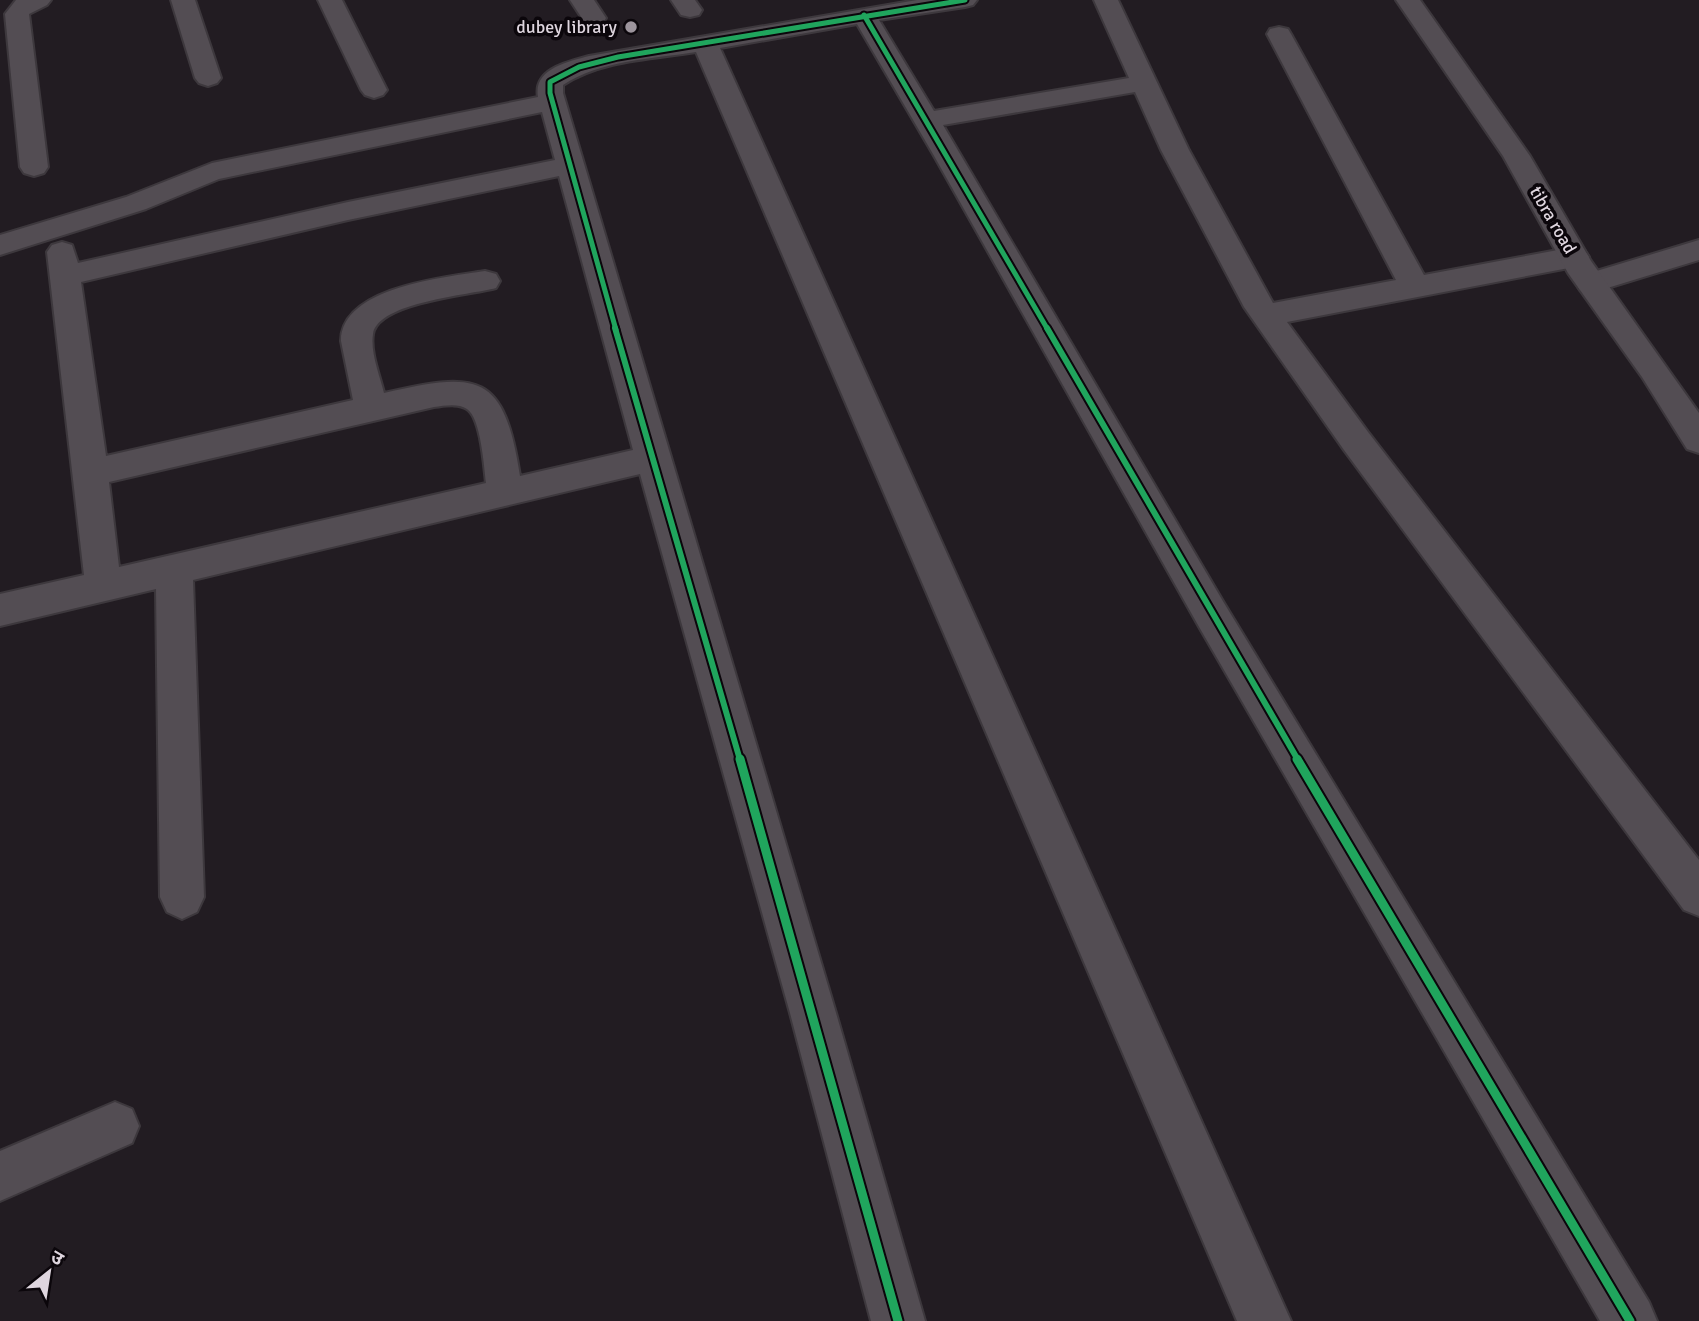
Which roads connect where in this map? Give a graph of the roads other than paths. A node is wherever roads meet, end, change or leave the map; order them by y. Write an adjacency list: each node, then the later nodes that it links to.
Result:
1 (39, 0): 10 (street)
2 (183, 0): 11 (street)
3 (330, 0): 13 (street)
4 (965, 0): 7 (street)
5 (1106, 0): 12 (street)
6 (1408, 0): 21 (street, tibra road)
7 (864, 15): 8 (street); 15 (street)
8 (693, 18): 14 (street); 40 (street)
9 (1279, 34): 25 (street)
10 (11, 69): 17 (street)
11 (208, 78)
12 (1144, 83): 15 (street); 26 (street)
13 (374, 90)
14 (553, 102): 16 (street); 18 (street)
15 (926, 120): 41 (street)
16 (570, 165): 22 (street); 29 (street)
17 (34, 167)
18 (59, 229): 19 (street); 22 (street)
19 (0, 245)
20 (1699, 250): 24 (street)
21 (1574, 257): 24 (street, tibra road); 25 (street)
22 (65, 276): 30 (street)
23 (485, 281): 27 (street)
24 (1591, 283): 28 (street, tibra road)
25 (1415, 286): 26 (street)
26 (1266, 315): 35 (street)
27 (371, 408): 30 (street); 31 (street)
28 (1699, 440)
29 (654, 458): 31 (street); 39 (street)
30 (91, 473): 33 (street)
31 (505, 493): 32 (street)
32 (174, 569): 33 (street); 36 (street)
33 (103, 586): 34 (street)
34 (0, 610)
35 (1699, 895)
36 (182, 897)
37 (115, 1126): 38 (street)
38 (0, 1176)
39 (898, 1321)
40 (1264, 1321)
41 (1630, 1321)

